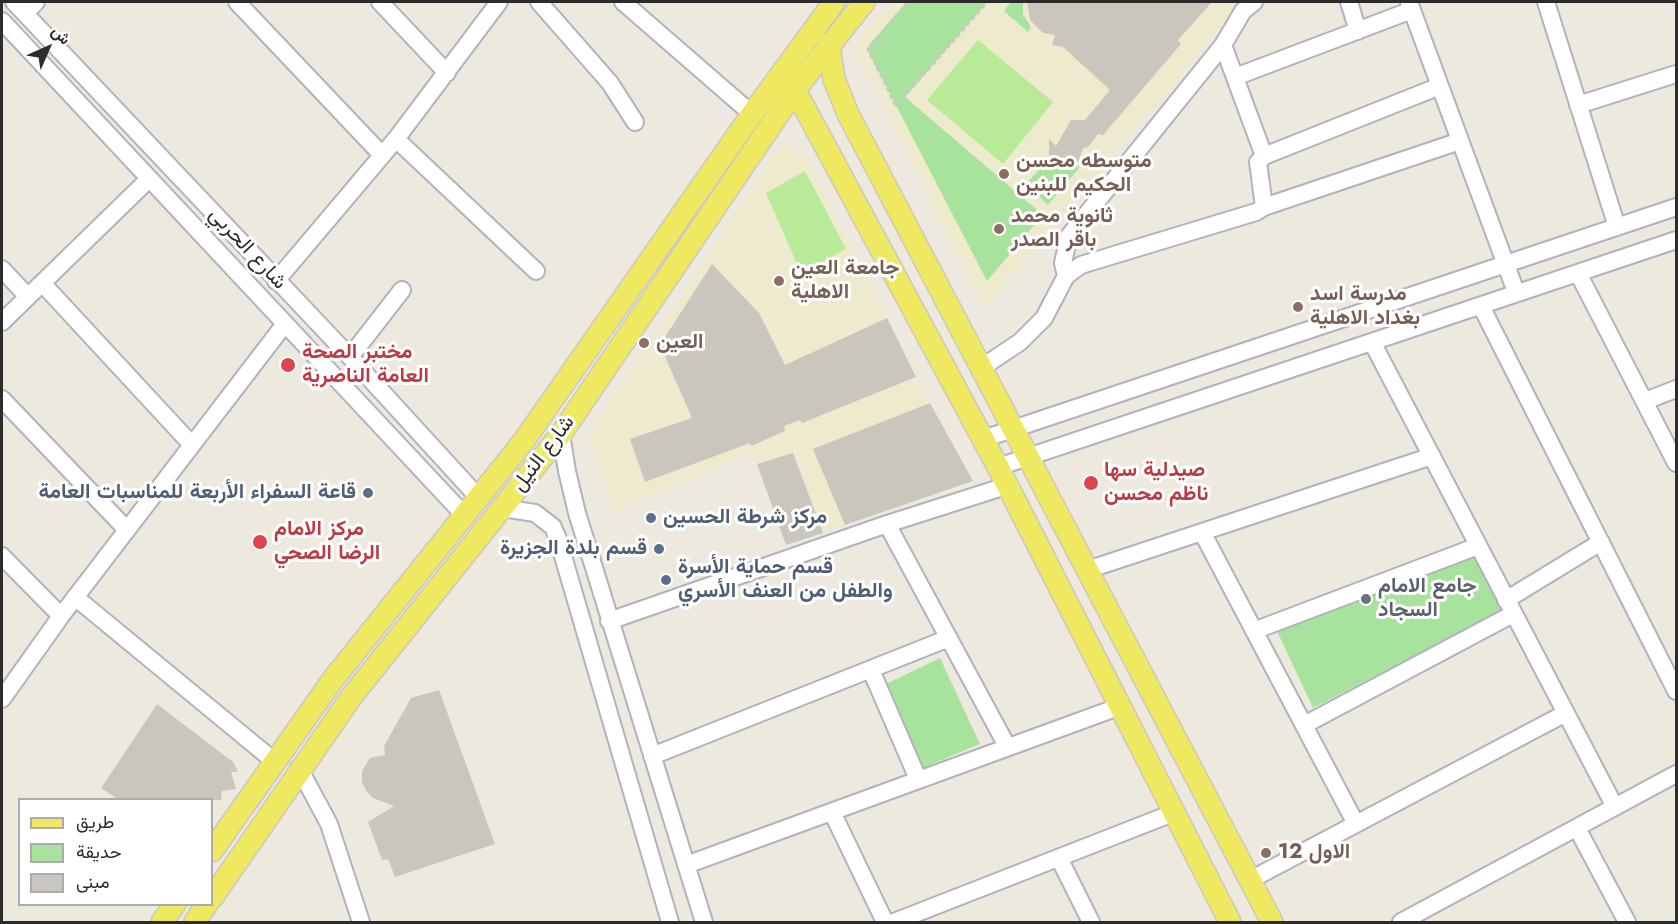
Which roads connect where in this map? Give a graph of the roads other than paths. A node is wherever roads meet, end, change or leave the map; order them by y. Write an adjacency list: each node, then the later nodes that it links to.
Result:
1 (237, 2): 27 (street)
2 (380, 2): 17 (street)
3 (499, 2): 17 (street)
4 (539, 2): 24 (street)
5 (834, 2): 23 (main road)
6 (864, 2): 15 (main road, شارع النيل)
7 (1254, 2): 16 (street)
8 (1349, 2): 14 (street)
9 (1546, 2): 22 (street)
10 (632, 4): 23 (street)
11 (25, 5): 39 (street, شارع الحربي)
12 (1410, 6): 14 (street); 20 (street)
13 (2, 21): 29 (street, شارع الحربي)
14 (1358, 31): 19 (street)
15 (829, 44): 21 (main road, شارع النيل); 49 (main road)
16 (1223, 45): 19 (street); 38 (street)
17 (447, 73): 25 (street)
18 (1677, 74): 22 (street)
19 (1235, 77): 28 (street)
20 (1440, 86): 26 (street); 28 (street)
21 (795, 90): 54 (main road, شارع النيل); 55 (main road)
22 (1578, 105): 32 (street)
23 (752, 114): 64 (main road)
24 (635, 122)
25 (396, 139): 27 (street); 36 (street)
26 (1460, 141): 30 (street); 34 (street)
27 (382, 155): 39 (street)
28 (1264, 156): 30 (street)
29 (149, 179): 40 (street); 46 (street, شارع الحربي)
30 (1264, 207): 38 (street)
31 (1677, 207): 32 (street)
32 (1617, 227): 34 (street)
33 (1677, 240): 37 (street)
34 (1506, 264): 42 (street); 53 (street)
35 (2, 269): 43 (street)
36 (536, 271)
37 (1578, 273): 42 (street); 52 (street)
38 (1066, 276): 49 (street)
39 (276, 280): 48 (street, شارع الحربي)
40 (42, 283): 43 (street); 56 (street)
41 (402, 290): 48 (street)
42 (1516, 292): 44 (street)
43 (28, 297): 45 (street)
44 (1481, 306): 47 (street); 70 (street)
45 (2, 322)
46 (284, 325): 56 (street); 63 (street, شارع الحربي)
47 (1372, 342): 57 (street); 58 (street)
48 (350, 357): 61 (street, شارع الحربي)
49 (981, 368): 53 (main road)
50 (1677, 389): 52 (street)
51 (2, 399): 68 (street)
52 (1645, 401): 59 (street)
53 (1013, 429): 55 (street); 58 (main road)
54 (561, 434): 65 (main road, شارع النيل); 77 (street)
55 (982, 439): 60 (main road)
56 (192, 445): 68 (street)
57 (1432, 456): 69 (street); 71 (street)
58 (1028, 457): 60 (street); 73 (main road)
59 (1677, 463)
60 (998, 466): 62 (main road)
61 (461, 478): 63 (street); 64 (street, شارع الحربي)
62 (1006, 486): 67 (street); 86 (main road)
63 (444, 494): 66 (street, شارع الحربي)
64 (480, 498): 66 (main road)
65 (502, 508): 84 (main road, شارع النيل); 110 (street)
66 (465, 516): 82 (main road)
67 (887, 524): 77 (street); 79 (street)
68 (127, 530): 74 (street)
69 (1202, 532): 73 (street); 78 (street)
70 (1601, 542): 75 (street); 80 (street)
71 (1478, 546): 75 (street); 78 (street)
72 (2, 556): 76 (street)
73 (1087, 570): 103 (main road)
74 (75, 597): 76 (street); 91 (street)
75 (1510, 607): 87 (street); 88 (street)
76 (61, 616): 85 (street)
77 (609, 621): 90 (street)
78 (1256, 630): 88 (street)
79 (949, 638): 81 (street); 89 (street)
80 (1670, 660): 83 (street)
81 (871, 670): 90 (street); 94 (street)
82 (334, 678): 84 (main road); 91 (main road)
83 (1677, 691)
84 (352, 696): 92 (main road, شارع النيل)
85 (2, 699)
86 (1121, 706): 89 (street); 97 (main road)
87 (1566, 712): 95 (street); 98 (street)
88 (1306, 724): 98 (street)
89 (1007, 746): 94 (street)
90 (651, 756): 102 (street)
91 (274, 761): 100 (main road)
92 (299, 768): 104 (main road, شارع النيل); 109 (street)
93 (1676, 777): 95 (street)
94 (918, 779): 96 (street)
95 (1615, 807): 99 (street)
96 (832, 812): 102 (street); 112 (street)
97 (1173, 813): 101 (street); 115 (main road)
98 (1356, 824): 103 (street)
99 (1577, 828): 117 (street); 118 (street)
100 (213, 850)
101 (1059, 858): 113 (street); 114 (street)
102 (686, 865): 111 (street)
103 (1250, 880): 116 (main road)
104 (213, 897)
105 (174, 906): 107 (main road)
106 (206, 906): 108 (main road)
107 (162, 922)
108 (195, 922)
109 (361, 922)
110 (670, 922)
111 (704, 922)
112 (885, 922)
113 (894, 922)
114 (1091, 922)
115 (1230, 922)
116 (1272, 922)
117 (1401, 922)
118 (1627, 922)

